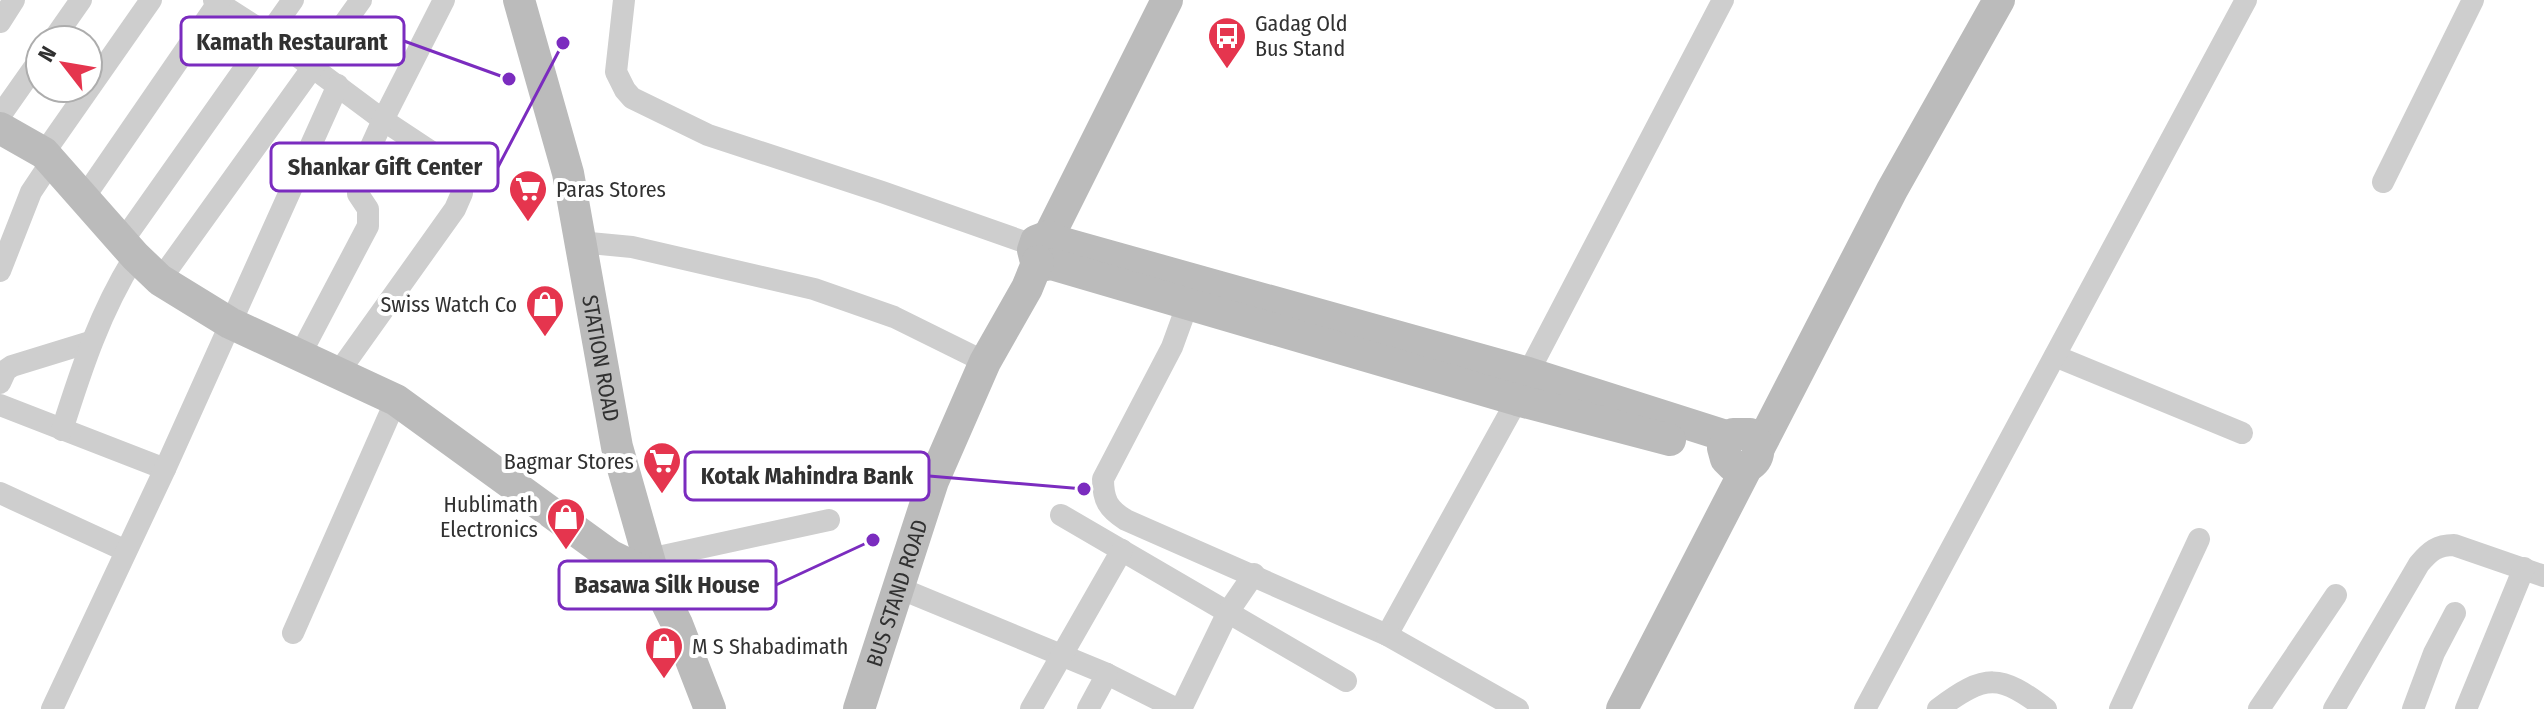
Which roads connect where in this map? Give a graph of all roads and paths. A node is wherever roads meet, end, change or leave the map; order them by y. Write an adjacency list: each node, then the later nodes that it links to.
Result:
1 (14, 0): 16 (street)
2 (81, 0): 17 (street)
3 (151, 0): 25 (street)
4 (293, 0): 18 (street)
5 (361, 0): 19 (street)
6 (444, 0): 23 (street)
7 (519, 0): 28 (street, STATION ROAD)
8 (624, 0): 30 (street)
9 (1167, 0): 30 (street, BUS STAND ROAD)
10 (1723, 0): 41 (street)
11 (1981, 0): 46 (street)
12 (1999, 0): 46 (street)
13 (2246, 0): 37 (street)
14 (2473, 0): 26 (street)
15 (217, 1): 18 (street); 27 (street)
16 (0, 22)
17 (64, 24)
18 (269, 35): 19 (street); 29 (street)
19 (314, 67): 21 (street); 32 (street)
20 (24, 82): 22 (street)
21 (338, 85): 23 (street); 34 (street)
22 (0, 116)
23 (383, 120): 36 (street); 39 (street)
24 (0, 128): 25 (street)
25 (42, 170): 27 (street); 31 (street)
26 (2383, 182)
27 (83, 199): 29 (street)
28 (579, 242): 38 (street); 54 (street, STATION ROAD)
29 (128, 249): 32 (street); 35 (street)
30 (1046, 250): 33 (street); 38 (street, BUS STAND ROAD); 41 (street)
31 (0, 271)
32 (160, 280): 34 (street)
33 (1188, 303): 41 (street); 56 (street)
34 (230, 323): 36 (street); 47 (street)
35 (90, 342): 40 (street); 44 (street)
36 (300, 355): 39 (street)
37 (2055, 356): 45 (street); 75 (street)
38 (985, 362): 57 (street, BUS STAND ROAD)
39 (338, 373): 42 (street)
40 (0, 383)
41 (1523, 386): 46 (street); 62 (street)
42 (396, 400): 54 (street); 61 (street)
43 (0, 405): 44 (street)
44 (62, 430): 47 (street)
45 (2242, 433)
46 (1739, 450): 73 (street); 74 (street)
47 (165, 469): 52 (street)
48 (0, 493): 52 (street)
49 (1061, 515): 53 (street)
50 (829, 520): 54 (street)
51 (2199, 539): 78 (street)
52 (124, 550): 66 (street)
53 (1122, 550): 59 (street); 63 (street)
54 (651, 568): 67 (street, STATION ROAD)
55 (2534, 572): 80 (street); 82 (street)
56 (1254, 574): 59 (street); 62 (street)
57 (899, 588): 63 (street); 68 (street, BUS STAND ROAD)
58 (2336, 595): 79 (street)
59 (1228, 612): 65 (street); 71 (street)
60 (2455, 613): 81 (street)
61 (293, 633)
62 (1387, 635): 72 (street)
63 (1062, 655): 64 (street); 69 (street)
64 (1107, 674): 70 (street); 71 (street)
65 (1346, 681)
66 (52, 709)
67 (710, 709)
68 (859, 709)
69 (1031, 709)
70 (1088, 709)
71 (1179, 709)
72 (1518, 709)
73 (1599, 709)
74 (1622, 709)
75 (1865, 709)
76 (1938, 709): 77 (street)
77 (2046, 709)
78 (2120, 709)
79 (2259, 709)
80 (2334, 709)
81 (2413, 709)
82 (2466, 709)

